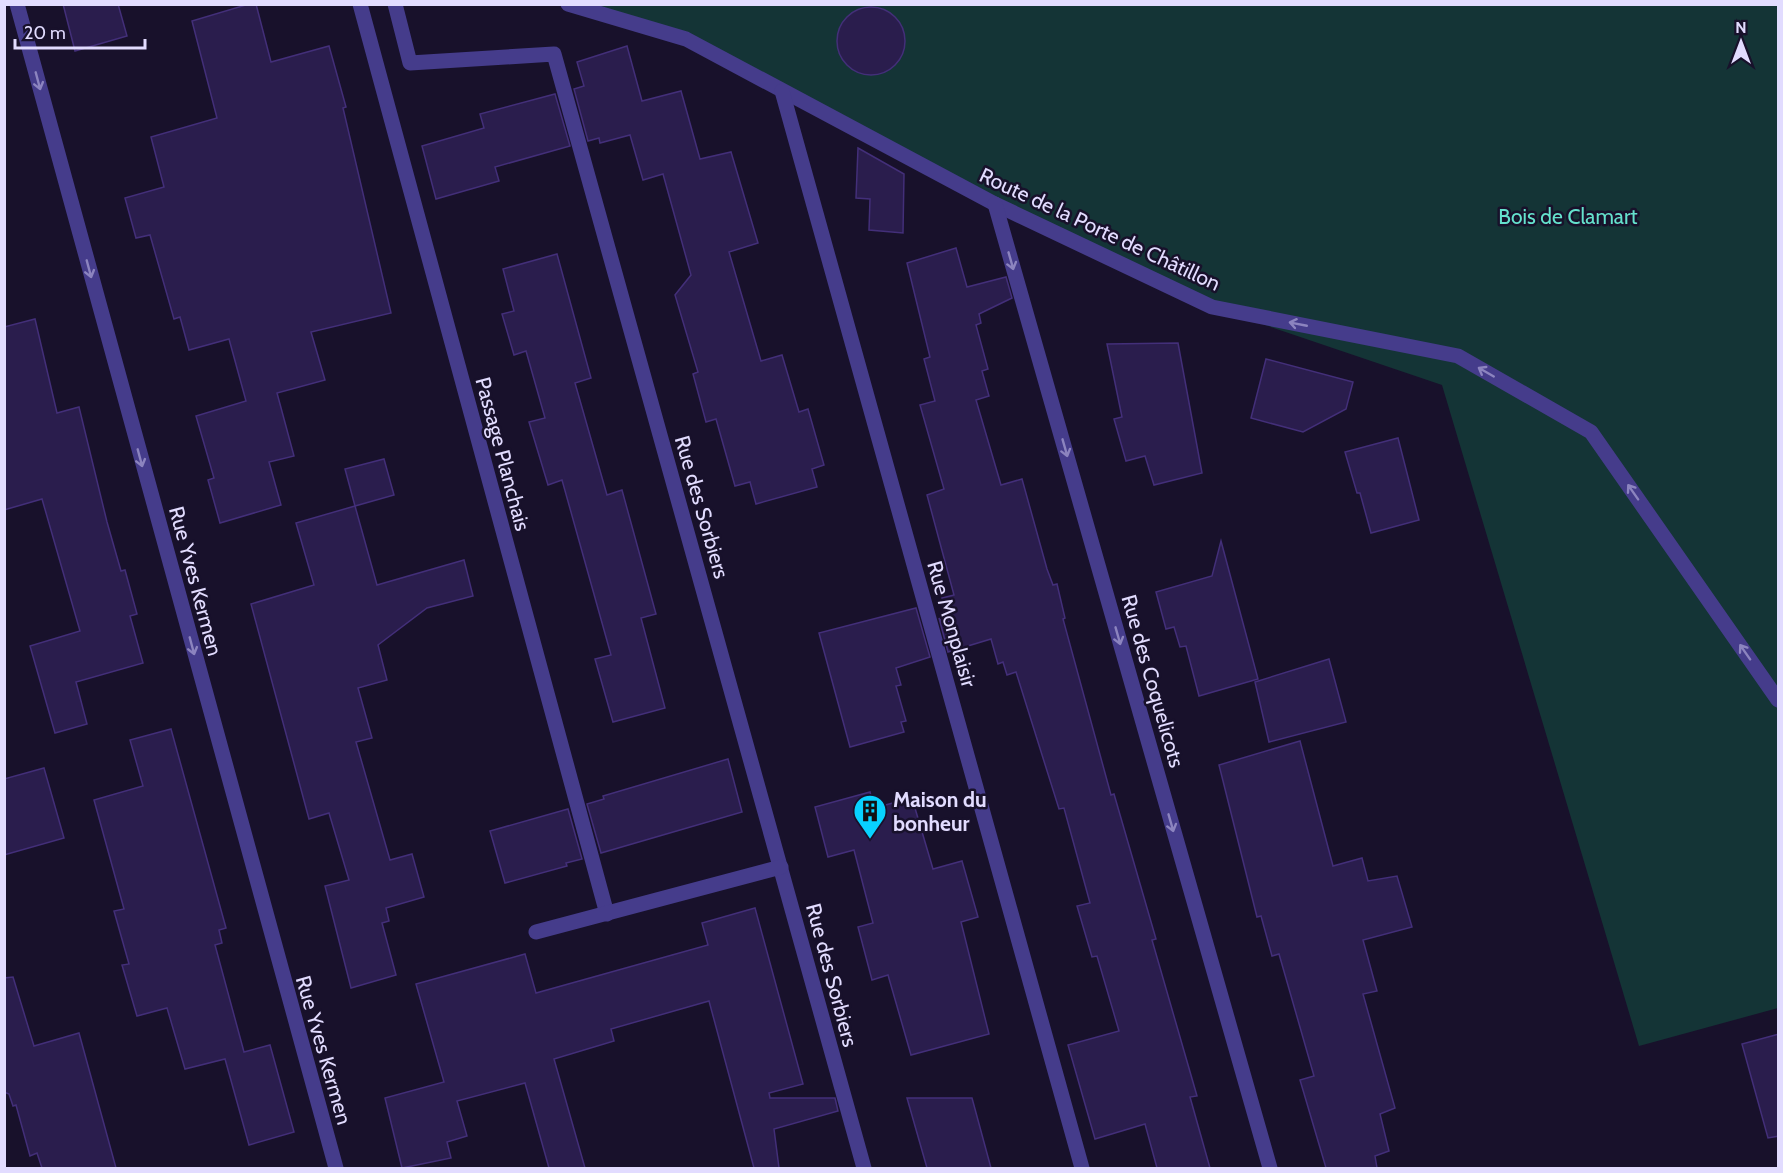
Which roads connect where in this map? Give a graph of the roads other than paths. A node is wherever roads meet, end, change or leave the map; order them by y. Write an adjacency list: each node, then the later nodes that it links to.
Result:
1 (17, 4): 11 (street, Rue Yves Kermen, one-way to 11)
2 (360, 4): 9 (street, Passage Planchais)
3 (396, 4): 8 (street, Rue des Sorbiers)
4 (568, 4): 5 (street, Route de la Porte de Châtillon)
5 (782, 90): 6 (street, Route de la Porte de Châtillon); 13 (street, Rue Monplaisir)
6 (995, 204): 7 (street, Route de la Porte de Châtillon, one-way to 6); 14 (street, Rue des Coquelicots, one-way to 14)
7 (1779, 700)
8 (781, 867): 9 (street); 12 (street, Rue des Sorbiers)
9 (607, 914): 10 (street)
10 (537, 933)
11 (336, 1168)
12 (864, 1168)
13 (1082, 1168)
14 (1270, 1168)

